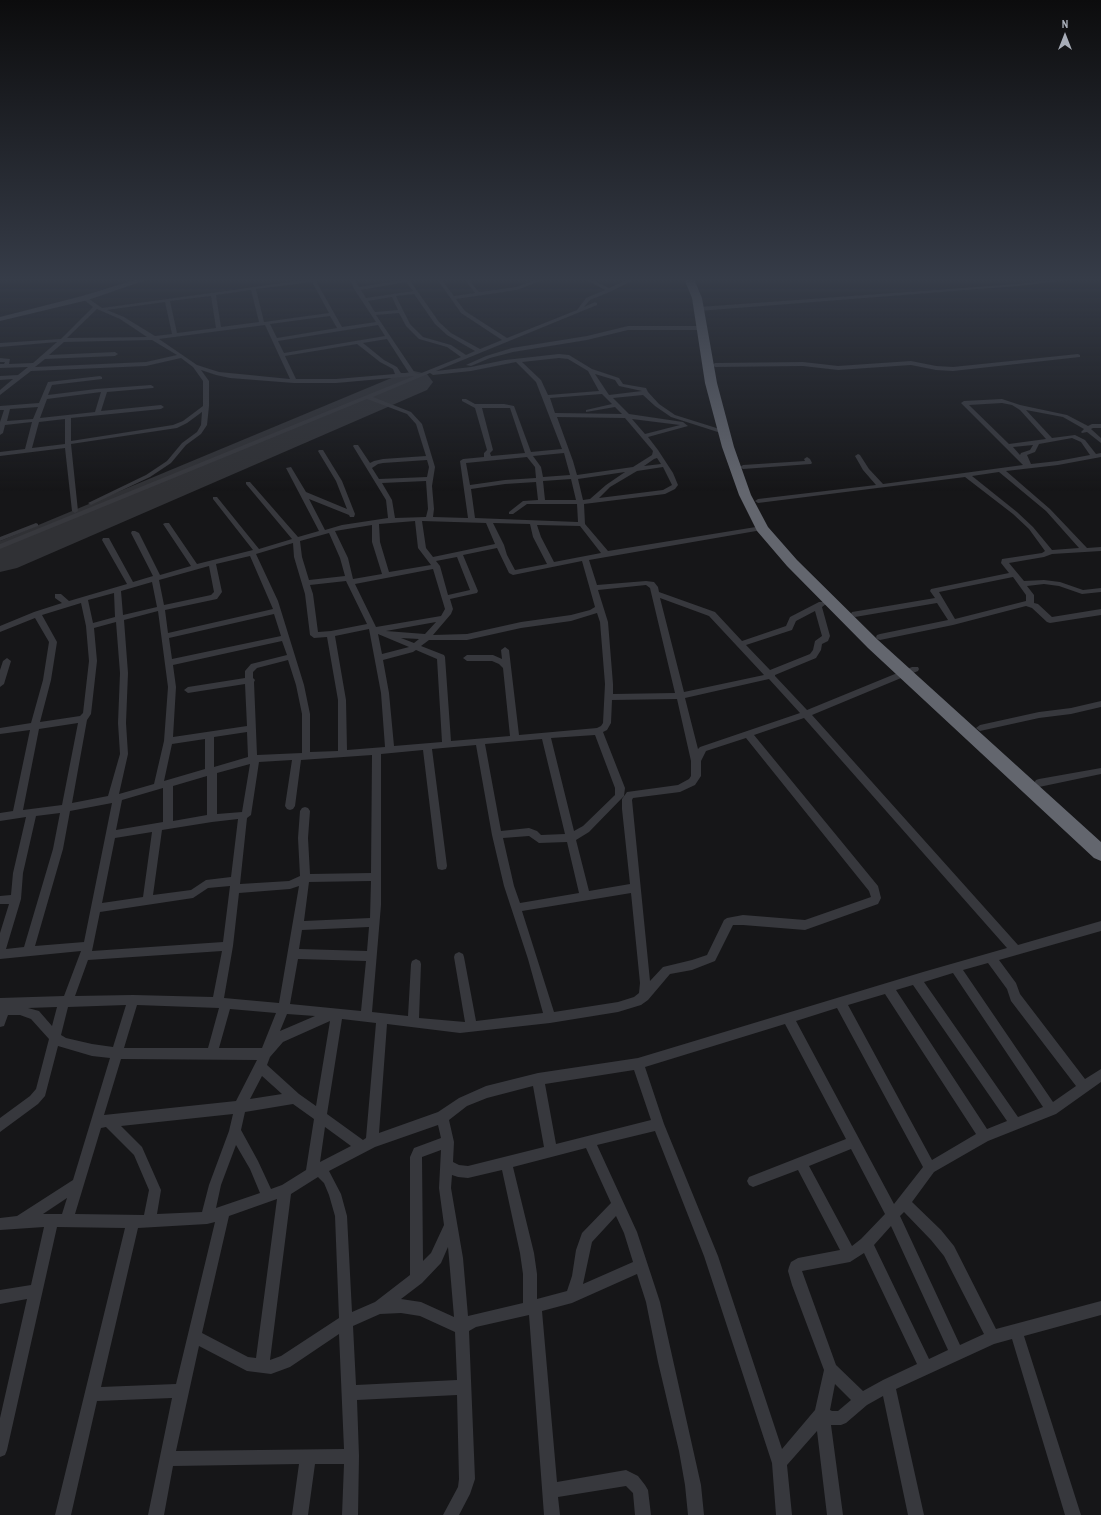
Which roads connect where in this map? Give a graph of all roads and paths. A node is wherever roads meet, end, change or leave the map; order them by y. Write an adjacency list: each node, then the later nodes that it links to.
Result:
1 (52, 350): 13 (street)
2 (172, 350): 16 (street)
3 (280, 350): 15 (street)
4 (313, 350): 15 (street)
5 (368, 350): 29 (street)
6 (397, 350): 30 (street)
7 (455, 350): 18 (street)
8 (481, 350): 12 (street)
9 (515, 350): 27 (street)
10 (706, 350): 64 (highway)
11 (712, 350): 23 (highway)
12 (478, 351): 18 (street)
13 (43, 354): 14 (street); 21 (street)
14 (115, 354)
15 (282, 355): 34 (street)
16 (182, 356): 22 (street); 25 (street)
17 (1078, 356): 23 (street)
18 (466, 357): 30 (street)
19 (0, 360): 24 (street)
20 (519, 362): 27 (street); 28 (street); 43 (street)
21 (34, 365): 24 (street); 26 (street)
22 (105, 365): 26 (street); 33 (street)
23 (715, 365): 88 (highway)
24 (3, 366)
25 (195, 366): 34 (street); 48 (street)
26 (29, 370): 31 (street)
27 (456, 370): 30 (street)
28 (590, 370): 39 (street); 40 (street)
29 (398, 375): 30 (street); 34 (street)
30 (416, 375): 42 (street)
31 (20, 377): 32 (street); 38 (street)
32 (0, 378)
33 (100, 378): 37 (street); 41 (street)
34 (294, 381)
35 (151, 387): 36 (street)
36 (104, 390): 37 (street); 54 (street)
37 (96, 391): 41 (street)
38 (0, 392)
39 (603, 392): 43 (street); 44 (street)
40 (645, 393): 44 (street); 60 (street)
41 (45, 397): 46 (street)
42 (366, 397): 82 (street); 126 (street)
43 (546, 397): 55 (street)
44 (608, 397): 47 (street)
45 (464, 400): 49 (street)
46 (42, 405): 50 (street); 58 (street)
47 (616, 405): 55 (street); 57 (street)
48 (206, 406): 71 (street); 106 (street)
49 (478, 406): 79 (street); 83 (street)
50 (8, 407): 53 (street); 59 (street)
51 (161, 407): 54 (street)
52 (1018, 407): 63 (street); 68 (street); 73 (street)
53 (0, 408)
54 (98, 413): 56 (street)
55 (554, 415): 57 (street); 62 (street); 62 (street)
56 (68, 416): 58 (street); 71 (street)
57 (628, 416): 60 (street); 66 (street)
58 (36, 420): 59 (street); 74 (street)
59 (1, 424): 65 (street)
60 (694, 424): 64 (street); 66 (street)
61 (1101, 426): 63 (street)
62 (557, 427): 75 (street)
63 (1088, 430): 67 (street); 70 (street)
64 (724, 432): 119 (highway)
65 (0, 433)
66 (644, 436): 76 (street)
67 (1073, 436): 68 (street); 80 (street)
68 (1050, 440): 69 (street)
69 (1037, 442): 73 (street); 86 (street)
70 (1101, 442)
71 (68, 444): 74 (street); 106 (street)
72 (356, 446): 87 (street)
73 (1007, 446): 86 (street)
74 (28, 451): 78 (street)
75 (566, 451): 79 (street); 93 (street)
76 (656, 451): 85 (street); 90 (street)
77 (321, 452): 108 (street)
78 (0, 454)
79 (529, 455): 83 (street); 95 (street)
80 (1097, 455): 86 (street)
81 (858, 456): 98 (street)
82 (429, 458): 87 (street); 94 (street)
83 (488, 459): 99 (street)
84 (807, 459): 88 (street)
85 (665, 464): 90 (street); 102 (street)
86 (1028, 466): 91 (street)
87 (369, 467): 96 (street)
88 (743, 467): 104 (highway)
89 (289, 468): 100 (street)
90 (634, 469): 93 (street); 102 (street)
91 (1000, 469): 92 (street); 128 (street)
92 (966, 474): 98 (street); 130 (street)
93 (574, 477): 95 (street); 105 (street)
94 (430, 479): 96 (street); 109 (street)
95 (540, 480): 99 (street); 103 (street)
96 (377, 481): 110 (street)
97 (248, 484): 123 (street)
98 (881, 486): 104 (street)
99 (467, 488): 112 (street)
100 (304, 494): 108 (street); 120 (street)
101 (215, 498): 129 (street)
102 (593, 500): 105 (street)
103 (542, 501): 105 (street); 107 (street)
104 (758, 501): 161 (highway)
105 (580, 502): 117 (street)
106 (75, 510): 122 (street)
107 (511, 512)
108 (352, 514): 118 (street)
109 (429, 519): 111 (street); 112 (street)
110 (392, 520): 111 (street); 114 (street)
111 (418, 520): 135 (street)
112 (472, 520): 113 (street)
113 (488, 521): 115 (street); 125 (street)
114 (375, 522): 118 (street); 138 (street)
115 (533, 523): 117 (street); 136 (street)
116 (167, 524): 137 (street)
117 (582, 524): 132 (street)
118 (353, 525): 120 (street)
119 (762, 528): 132 (street); 154 (highway)
120 (327, 531): 123 (street); 141 (street)
121 (135, 533): 140 (street)
122 (0, 539)
123 (296, 539): 129 (street); 142 (street)
124 (106, 540): 144 (street)
125 (500, 545): 131 (street); 136 (street)
126 (0, 547)
127 (1101, 549): 128 (street)
128 (1085, 550): 130 (street)
129 (254, 552): 134 (street); 158 (street)
130 (1049, 552): 139 (street)
131 (459, 553): 135 (street); 150 (street)
132 (606, 554): 133 (street)
133 (585, 559): 136 (street); 145 (street)
134 (212, 563): 137 (street); 157 (street)
135 (433, 563): 138 (street); 150 (street)
136 (552, 566)
137 (195, 567): 140 (street)
138 (386, 574): 141 (street)
139 (1014, 574): 143 (street); 152 (street)
140 (156, 578): 144 (street); 157 (street)
141 (350, 580): 142 (street); 166 (street)
142 (306, 583): 168 (street)
143 (1022, 584): 147 (street); 155 (street)
144 (131, 585): 146 (street)
145 (595, 588): 148 (street); 156 (street)
146 (117, 589): 151 (street); 162 (street)
147 (1101, 590)
148 (655, 593): 174 (street); 188 (street)
149 (58, 596): 153 (street)
150 (445, 598): 163 (street)
151 (84, 599): 153 (street); 165 (street)
152 (940, 600): 161 (street); 164 (street)
153 (67, 604): 160 (street)
154 (823, 604): 174 (street); 183 (highway); 184 (street)
155 (1030, 604): 159 (street); 164 (street)
156 (600, 606): 172 (street); 189 (street)
157 (161, 608): 162 (street); 170 (street)
158 (277, 611): 170 (street); 171 (street)
159 (1101, 612)
160 (37, 614): 167 (street); 193 (street)
161 (855, 614): 173 (highway)
162 (120, 618): 165 (street); 217 (street)
163 (444, 618): 166 (street); 172 (street)
164 (953, 622): 173 (street)
165 (90, 626): 192 (street)
166 (374, 628): 168 (street); 169 (street); 178 (street)
167 (0, 629)
168 (331, 634): 208 (street)
169 (388, 634): 172 (street); 175 (street)
170 (166, 636): 180 (street)
171 (286, 637): 177 (street); 180 (street)
172 (427, 637): 175 (street)
173 (880, 637): 183 (highway)
174 (741, 644): 184 (street)
175 (417, 645): 178 (street); 204 (street)
176 (505, 650): 182 (street)
177 (292, 656): 185 (street); 209 (street)
178 (379, 658): 206 (street)
179 (467, 658): 182 (street)
180 (169, 663): 202 (street)
181 (0, 664): 186 (street)
182 (507, 667): 201 (street)
183 (910, 671): 191 (street); 195 (highway); 232 (highway)
184 (770, 675): 188 (street); 191 (street)
185 (251, 680): 187 (street); 194 (street)
186 (0, 684)
187 (188, 690)
188 (680, 696): 189 (street); 211 (street)
189 (608, 697): 197 (street)
190 (1101, 704): 195 (street)
191 (806, 714): 199 (street); 250 (street)
192 (83, 719): 193 (street); 219 (street)
193 (35, 726): 196 (street); 222 (street)
194 (252, 728): 198 (street); 210 (street)
195 (980, 728): 214 (highway)
196 (0, 731)
197 (598, 731): 200 (street); 230 (street)
198 (209, 734): 202 (street); 212 (street)
199 (748, 734): 211 (street); 261 (street)
200 (546, 736): 201 (street); 230 (street)
201 (515, 738): 203 (street)
202 (168, 741): 216 (street)
203 (480, 741): 204 (street); 229 (street)
204 (447, 744): 205 (street)
205 (427, 746): 206 (street); 233 (street)
206 (390, 750): 207 (street)
207 (376, 751): 208 (street); 234 (street)
208 (343, 754): 209 (street)
209 (301, 756): 210 (street); 218 (street)
210 (254, 760): 212 (street); 223 (street)
211 (696, 761): 237 (street)
212 (211, 770): 215 (street); 225 (street)
213 (1101, 771): 214 (street)
214 (1039, 783): 231 (highway)
215 (168, 784): 216 (street); 226 (street)
216 (158, 787): 217 (street)
217 (115, 798): 219 (street); 228 (street)
218 (290, 806)
219 (66, 808): 221 (street); 251 (street)
220 (305, 811): 235 (street)
221 (32, 812): 222 (street); 239 (street)
222 (17, 814): 224 (street)
223 (243, 816): 225 (street); 236 (street)
224 (0, 817)
225 (212, 818): 226 (street)
226 (168, 826): 227 (street)
227 (158, 827): 228 (street); 241 (street)
228 (111, 835): 242 (street)
229 (497, 835): 230 (street); 243 (street)
230 (571, 838): 238 (street)
231 (1101, 839)
232 (1101, 853)
233 (442, 866)
234 (376, 877): 235 (street); 244 (street)
235 (305, 878): 236 (street); 245 (street)
236 (235, 885): 241 (street); 247 (street)
237 (634, 888): 238 (street); 261 (street)
238 (584, 896): 243 (street)
239 (16, 899): 240 (street); 248 (street)
240 (0, 900)
241 (147, 901): 242 (street)
242 (96, 908): 249 (street)
243 (516, 908): 271 (street)
244 (374, 922): 245 (street); 254 (street)
245 (298, 926): 253 (street)
246 (1101, 926): 250 (street)
247 (228, 946): 249 (street); 265 (street)
248 (0, 950)
249 (86, 951): 251 (street); 263 (street)
250 (1016, 951): 256 (street)
251 (28, 952): 252 (street)
252 (0, 954)
253 (293, 954): 254 (street); 267 (street)
254 (371, 956): 269 (street)
255 (459, 957): 275 (street)
256 (991, 958): 258 (street); 284 (street)
257 (416, 964): 274 (street)
258 (955, 968): 259 (street); 287 (street)
259 (916, 980): 260 (street); 292 (street)
260 (888, 988): 264 (street); 295 (street)
261 (644, 996): 271 (street)
262 (133, 1000): 263 (street); 265 (street); 277 (street)
263 (66, 1001): 266 (street); 276 (street)
264 (840, 1002): 272 (street); 304 (street)
265 (221, 1003): 267 (street); 278 (street)
266 (4, 1005): 273 (street); 276 (street)
267 (284, 1007): 268 (street); 279 (street)
268 (337, 1012): 269 (street); 279 (street); 288 (street)
269 (366, 1016): 270 (street)
270 (382, 1018): 274 (street); 299 (street)
271 (550, 1018): 275 (street)
272 (788, 1018): 280 (street); 298 (street)
273 (0, 1022)
274 (412, 1022): 275 (street)
275 (472, 1027)
276 (55, 1038): 277 (street); 293 (street)
277 (117, 1053): 278 (street); 290 (street)
278 (212, 1053): 279 (street)
279 (265, 1054): 281 (street)
280 (638, 1064): 283 (street); 291 (street)
281 (260, 1067): 285 (street); 286 (street)
282 (1101, 1075): 284 (street)
283 (538, 1080): 289 (street); 300 (street)
284 (1084, 1087): 287 (street)
285 (295, 1098): 286 (street); 288 (street)
286 (240, 1107): 290 (street); 294 (street)
287 (1052, 1110): 292 (street)
288 (321, 1117): 299 (street); 305 (street)
289 (442, 1117): 297 (street); 299 (street)
290 (103, 1121): 307 (street); 317 (street)
291 (658, 1124): 296 (street); 352 (street)
292 (1016, 1124): 295 (street)
293 (0, 1126)
294 (235, 1131): 309 (street); 314 (street)
295 (984, 1136): 304 (street)
296 (589, 1141): 300 (street); 311 (street)
297 (448, 1142): 303 (street); 325 (street)
298 (855, 1142): 302 (street); 313 (street)
299 (367, 1145): 305 (street)
300 (551, 1151): 301 (street)
301 (506, 1162): 303 (street); 330 (street)
302 (801, 1163): 306 (street); 323 (street)
303 (448, 1166): 321 (street)
304 (930, 1168): 310 (street)
305 (316, 1171): 308 (street); 332 (street)
306 (753, 1181)
307 (78, 1184): 316 (street); 318 (street)
308 (285, 1190): 309 (street); 338 (street)
309 (268, 1196): 312 (street)
310 (903, 1202): 313 (street); 336 (street)
311 (618, 1205): 324 (street); 327 (street)
312 (224, 1211): 314 (street); 335 (street)
313 (893, 1215): 322 (street); 337 (street)
314 (208, 1218): 317 (street)
315 (52, 1220): 316 (street); 318 (street); 326 (street)
316 (67, 1220): 319 (street)
317 (150, 1221): 319 (street)
318 (19, 1222): 320 (street)
319 (133, 1222): 345 (street)
320 (0, 1224)
321 (451, 1225): 325 (street); 333 (street)
322 (866, 1244): 323 (street); 339 (street)
323 (850, 1255): 340 (street)
324 (642, 1265): 327 (street); 361 (street)
325 (417, 1278): 329 (street)
326 (36, 1291): 328 (street); 348 (street)
327 (572, 1296): 330 (street)
328 (0, 1297)
329 (380, 1307): 332 (street); 333 (street)
330 (532, 1307): 333 (street); 353 (street)
331 (1101, 1308): 334 (street)
332 (345, 1322): 338 (street); 344 (street)
333 (462, 1328): 342 (street)
334 (1016, 1331): 336 (street); 365 (street)
335 (194, 1336): 338 (street); 343 (street)
336 (993, 1337): 337 (street)
337 (957, 1353): 339 (street)
338 (262, 1367)
339 (926, 1368): 341 (street)
340 (831, 1370): 346 (street); 347 (street)
341 (888, 1385): 346 (street); 364 (street)
342 (464, 1387): 344 (street); 358 (street)
343 (182, 1391): 345 (street); 351 (street)
344 (350, 1393): 349 (street)
345 (92, 1394): 354 (street)
346 (862, 1400): 347 (street)
347 (822, 1414): 352 (street); 363 (street)
348 (0, 1450)
349 (352, 1456): 350 (street); 357 (street)
350 (308, 1457): 351 (street); 356 (street)
351 (168, 1459): 355 (street)
352 (779, 1463): 362 (street)
353 (550, 1491): 359 (street); 360 (street)
354 (63, 1515)
355 (156, 1515)
356 (300, 1515)
357 (350, 1515)
358 (451, 1515)
359 (552, 1515)
360 (643, 1515)
361 (696, 1515)
362 (784, 1515)
363 (835, 1515)
364 (916, 1515)
365 (1073, 1515)

